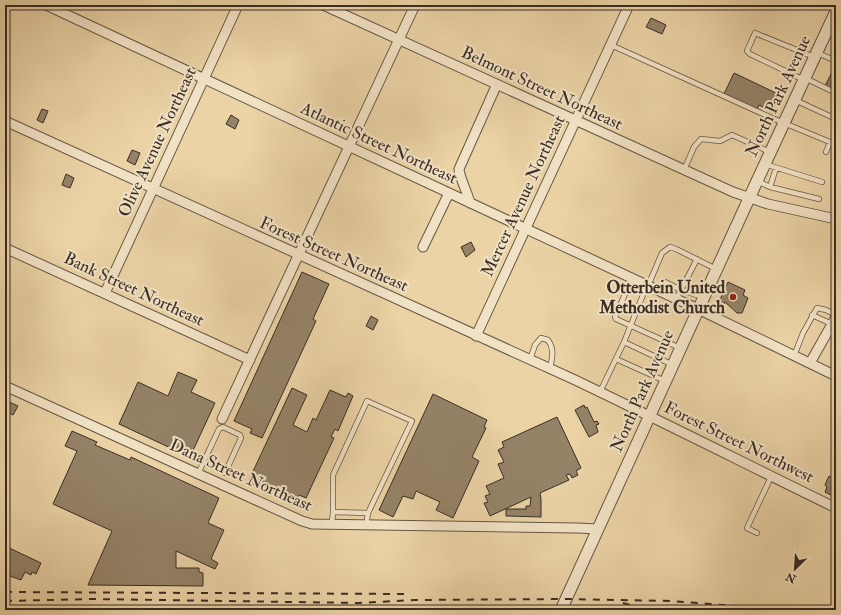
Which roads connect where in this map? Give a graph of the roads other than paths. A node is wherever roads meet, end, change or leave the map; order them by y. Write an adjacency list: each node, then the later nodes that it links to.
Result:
1 (46, 5): 12 (street, Atlantic Street Northeast)
2 (238, 5): 12 (street, Olive Avenue Northeast)
3 (323, 5): 8 (street, Belmont Street Northeast)
4 (415, 5): 8 (street)
5 (629, 5): 9 (street, Mercer Avenue Northeast)
6 (836, 11): 7 (street, North Park Avenue)
7 (833, 27): 10 (street, North Park Avenue)
8 (398, 40): 14 (street, Belmont Street Northeast); 21 (street)
9 (611, 44): 18 (street, Mercer Avenue Northeast); 20 (lane)
10 (816, 55): 11 (lane); 13 (street, North Park Avenue); 13 (lane)
11 (836, 61)
12 (204, 79): 21 (street, Atlantic Street Northeast); 30 (street, Olive Avenue Northeast)
13 (804, 79): 15 (lane); 16 (street, North Park Avenue)
14 (497, 84): 18 (street, Belmont Street Northeast); 34 (street)
15 (836, 94)
16 (795, 100): 17 (lane); 20 (street, North Park Avenue)
17 (836, 119)
18 (576, 120): 26 (street, Belmont Street Northeast); 36 (street, Mercer Avenue Northeast)
19 (5, 122): 30 (street, Forest Street Northeast)
20 (784, 122): 22 (street, North Park Avenue); 23 (lane)
21 (349, 147): 31 (street, Atlantic Street Northeast); 39 (street)
22 (770, 152): 24 (street, North Park Avenue); 26 (lane)
23 (826, 152)
24 (765, 164): 25 (lane); 27 (street, North Park Avenue)
25 (776, 168): 28 (lane); 29 (lane)
26 (684, 170): 32 (street, Belmont Street Northeast)
27 (757, 181): 29 (lane); 32 (street, North Park Avenue)
28 (822, 182)
29 (770, 187): 33 (lane)
30 (153, 189): 39 (street, Forest Street Northeast); 46 (street, Olive Avenue Northeast)
31 (448, 193): 34 (street, Atlantic Street Northeast); 37 (street)
32 (749, 197): 35 (street, Belmont Street Northeast); 41 (street, North Park Avenue)
33 (819, 199)
34 (470, 203): 36 (street, Atlantic Street Northeast)
35 (836, 219)
36 (525, 229): 42 (street, Atlantic Street Northeast); 53 (street, Mercer Avenue Northeast)
37 (423, 247)
38 (5, 248): 46 (street, Bank Street Northeast)
39 (299, 255): 53 (street, Forest Street Northeast); 58 (street)
40 (696, 259): 41 (lane); 43 (lane); 44 (lane)
41 (716, 269): 47 (street, North Park Avenue)
42 (632, 278): 43 (street, Atlantic Street Northeast); 52 (lane)
43 (648, 286): 45 (street, Atlantic Street Northeast); 52 (lane)
44 (681, 290): 45 (lane); 47 (lane); 48 (lane)
45 (661, 292): 48 (street, Atlantic Street Northeast)
46 (105, 293): 58 (street, Bank Street Northeast)
47 (703, 297): 49 (street, North Park Avenue)
48 (676, 299): 49 (street, Atlantic Street Northeast)
49 (698, 309): 55 (street, North Park Avenue); 56 (street, Atlantic Street Northeast)
50 (812, 315): 51 (lane); 51 (lane); 56 (lane)
51 (835, 319): 60 (street)
52 (630, 325): 54 (lane); 55 (lane)
53 (476, 336): 59 (street, Forest Street Northeast)
54 (624, 342): 57 (lane); 61 (lane)
55 (680, 348): 61 (street, North Park Avenue)
56 (794, 356): 60 (street, Atlantic Street Northeast)
57 (616, 359): 64 (lane); 66 (lane)
58 (250, 360): 68 (street)
59 (530, 360): 62 (street, Forest Street Northeast); 62 (lane)
60 (810, 363): 63 (street, Atlantic Street Northeast)
61 (673, 364): 64 (street, North Park Avenue)
62 (550, 369): 66 (street, Forest Street Northeast)
63 (836, 376)
64 (665, 381): 67 (street, North Park Avenue)
65 (5, 386): 70 (street, Dana Street Northeast)
66 (600, 392): 67 (street, Forest Street Northeast)
67 (649, 416): 71 (street, Forest Street Northwest); 77 (street, North Park Avenue)
68 (222, 420)
69 (225, 473): 70 (lane)
70 (198, 474): 75 (street, Dana Street Northeast)
71 (771, 476): 72 (street, Forest Street Northwest); 78 (lane)
72 (836, 508)
73 (333, 512): 74 (lane); 74 (lane); 75 (lane)
74 (368, 513): 76 (lane)
75 (332, 526): 76 (street, Dana Street Northeast)
76 (366, 526): 77 (street, Dana Street Northeast)
77 (598, 529): 79 (street, North Park Avenue)
78 (757, 533)
79 (561, 610)

